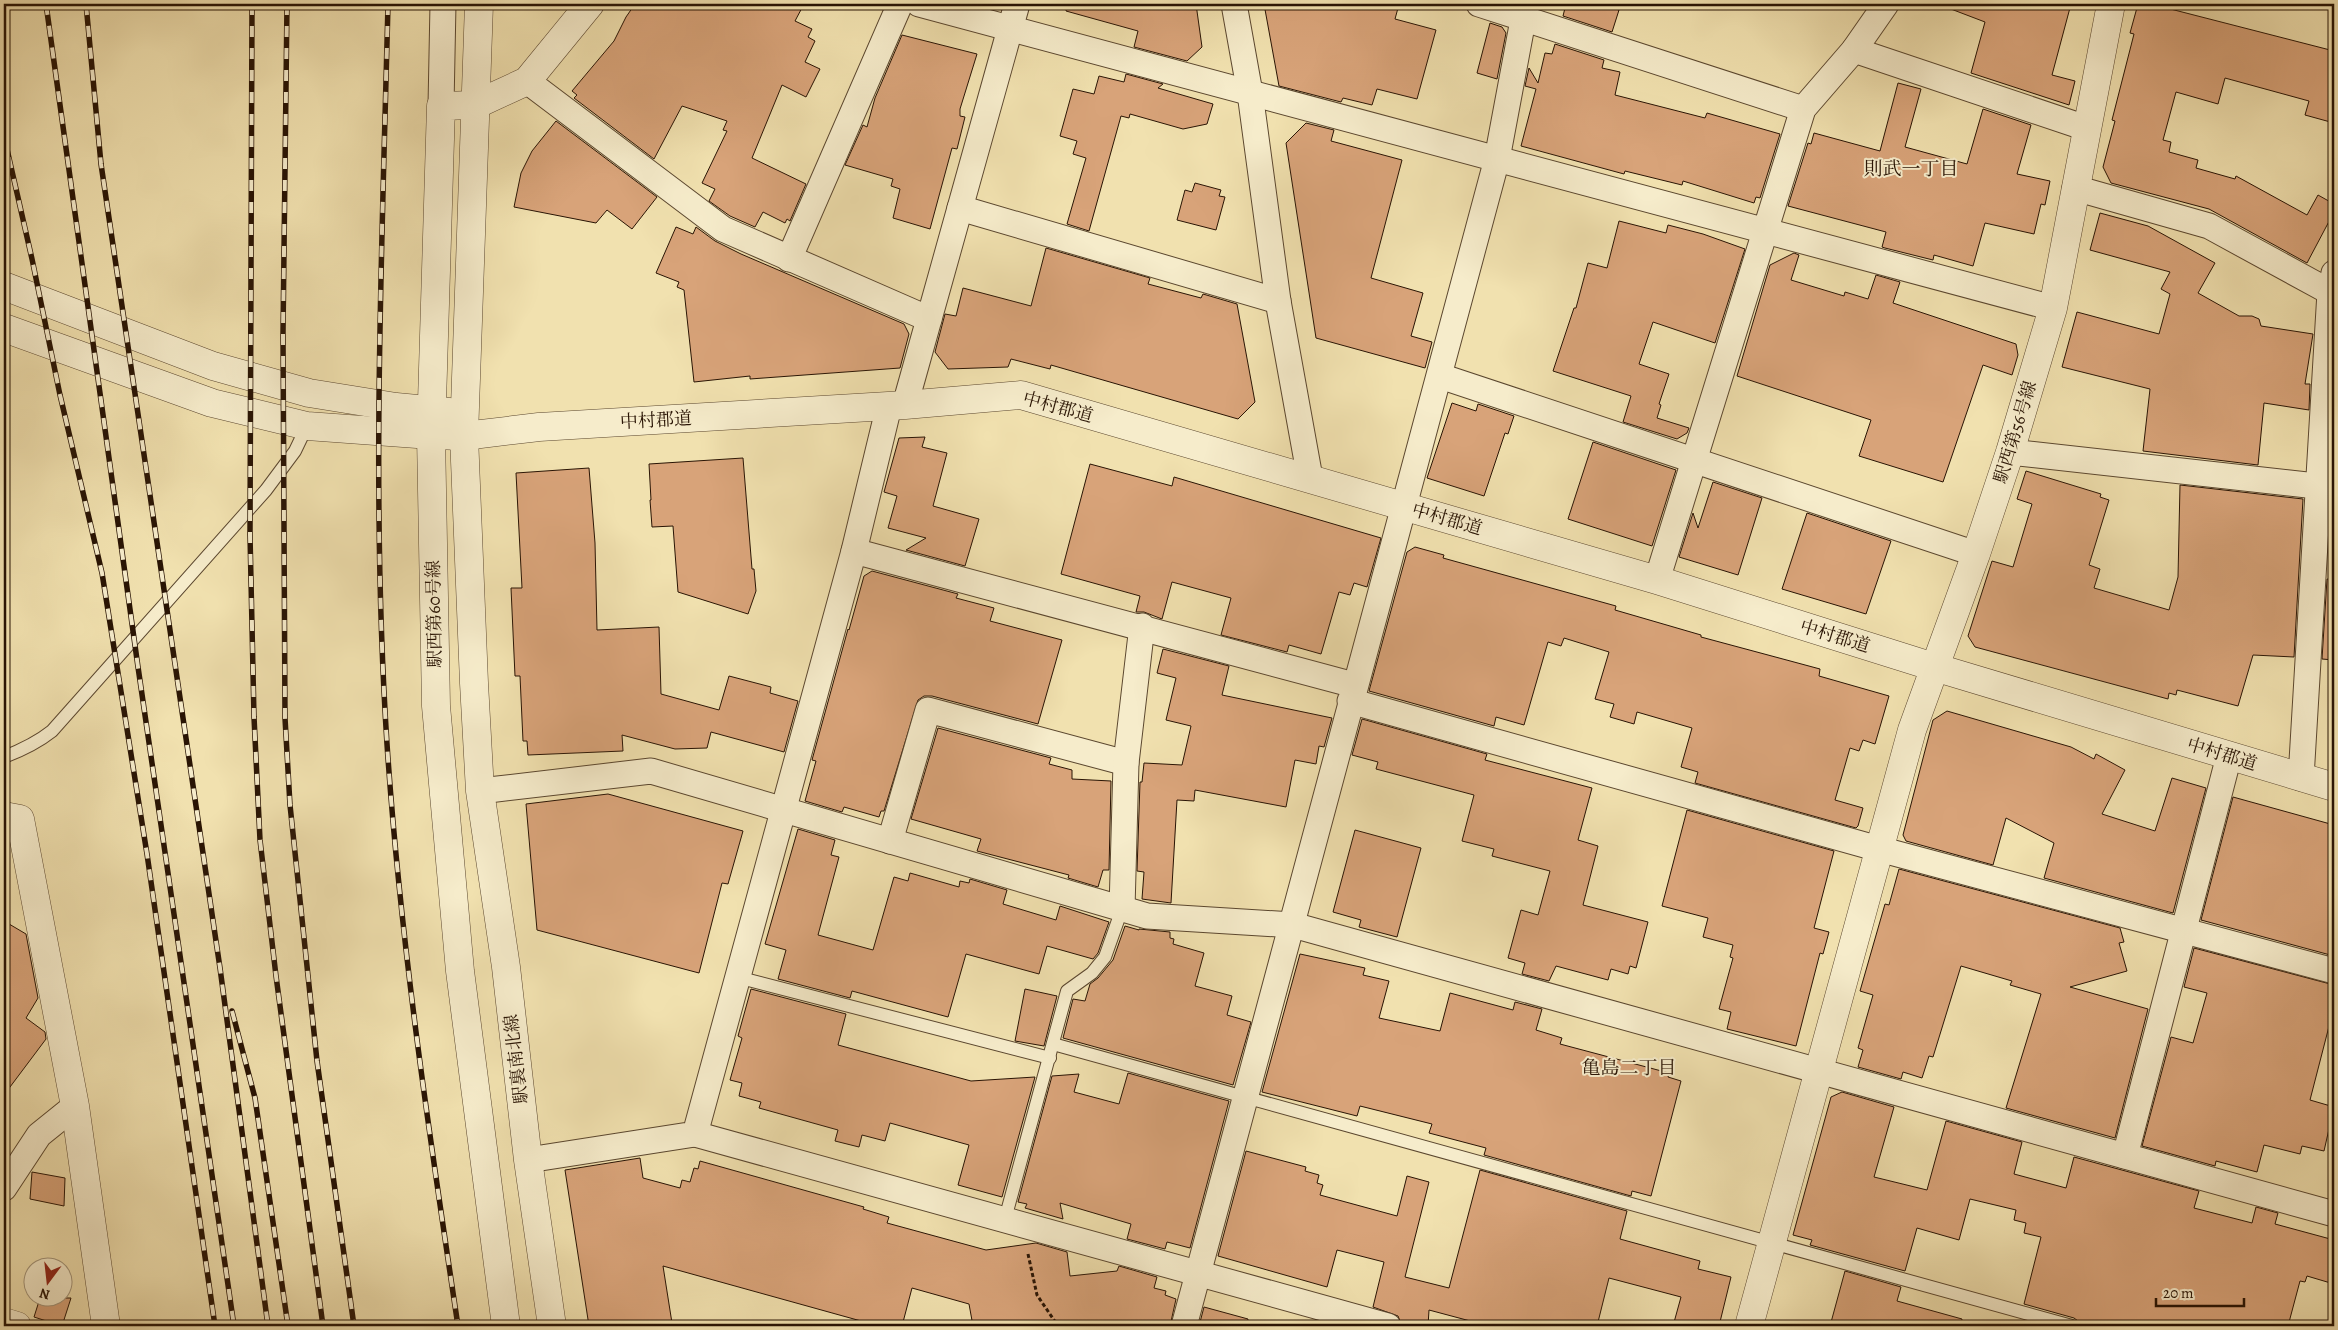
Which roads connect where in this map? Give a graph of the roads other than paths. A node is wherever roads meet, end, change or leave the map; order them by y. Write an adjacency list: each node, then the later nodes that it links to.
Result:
1 (444, 4): 17 (street)
2 (479, 4): 16 (street, 駅西第60号線)
3 (590, 4): 14 (street)
4 (900, 4): 24 (street)
5 (919, 4): 12 (street)
6 (1017, 4): 12 (street)
7 (1234, 4): 15 (street)
8 (1479, 4): 11 (street)
9 (1886, 4): 13 (street)
10 (2111, 4): 19 (street, 駅西第56号線)
11 (1525, 10): 18 (street); 20 (street)
12 (1010, 28): 15 (street); 22 (street)
13 (1854, 50): 18 (street); 19 (street)
14 (527, 81): 16 (street); 24 (street)
15 (1250, 93): 20 (street); 27 (street)
16 (475, 105): 17 (street); 34 (street, 駅西第60号線)
17 (441, 106): 33 (street, 駅西第60号線)
18 (1803, 109): 23 (street)
19 (2086, 128): 21 (street, 駅西第56号線)
20 (1497, 159): 23 (street); 31 (street)
21 (2075, 188): 25 (street); 28 (street, 駅西第56号線)
22 (960, 208): 27 (street); 29 (street)
23 (1766, 231): 28 (street); 37 (street)
24 (789, 259): 29 (street)
25 (2332, 282): 39 (street)
26 (4, 286): 33 (street)
27 (1278, 301): 38 (street)
28 (2053, 308): 36 (street, 駅西第56号線)
29 (930, 318): 32 (street)
30 (4, 328): 35 (street)
31 (1440, 376): 37 (street); 40 (street)
32 (897, 406): 34 (street, 中村郡道); 38 (street, 中村郡道); 41 (street)
33 (431, 423): 34 (street, 中村郡道); 35 (street); 78 (street, 駅西第60号線)
34 (465, 425): 52 (street, 駅西第60号線)
35 (307, 426): 48 (lane)
36 (2010, 452): 39 (street); 42 (street, 駅西第56号線)
37 (1695, 461): 42 (street); 43 (street)
38 (1310, 478): 40 (street, 中村郡道)
39 (2326, 487): 50 (street)
40 (1403, 506): 43 (street, 中村郡道); 46 (street)
41 (854, 551): 44 (street); 53 (street)
42 (1976, 554): 45 (street, 駅西第56号線)
43 (1657, 580): 45 (street, 中村郡道)
44 (1142, 626): 46 (street); 49 (street)
45 (1934, 668): 47 (street, 中村郡道); 56 (street, 駅西第56号線)
46 (1352, 693): 56 (street); 58 (street)
47 (2229, 756): 50 (street, 中村郡道); 59 (street)
48 (4, 757)
49 (1126, 763): 55 (street); 57 (street)
50 (2301, 778): 51 (street, 中村郡道)
51 (2334, 788)
52 (480, 791): 53 (street); 69 (street, 駅裏南北線)
53 (783, 810): 55 (street); 61 (street)
54 (4, 816): 66 (street)
55 (890, 841): 57 (street)
56 (1879, 849): 59 (street); 64 (street, 駅西第56号線)
57 (1122, 909): 58 (street); 62 (lane)
58 (1293, 925): 64 (street); 65 (street)
59 (2185, 932): 60 (street); 68 (street)
60 (2334, 971)
61 (737, 977): 63 (lane); 67 (street)
62 (1053, 1044): 63 (lane); 65 (lane)
63 (1050, 1058): 72 (lane)
64 (1819, 1070): 68 (street); 73 (street, 駅西第56号線)
65 (1246, 1098): 73 (lane); 74 (street)
66 (75, 1106): 70 (street); 77 (street)
67 (695, 1134): 69 (street); 72 (street)
68 (2125, 1156): 71 (street)
69 (528, 1160): 79 (street, 駅裏南北線)
70 (4, 1188)
71 (2334, 1214)
72 (1014, 1222): 74 (street)
73 (1772, 1244): 82 (street, 駅西第56号線); 83 (lane)
74 (1198, 1274): 80 (street); 81 (street)
75 (4, 1322): 76 (street)
76 (17, 1326)
77 (106, 1326)
78 (506, 1326)
79 (552, 1326)
80 (1184, 1326)
81 (1388, 1326)
82 (1749, 1326)
83 (2072, 1326)

